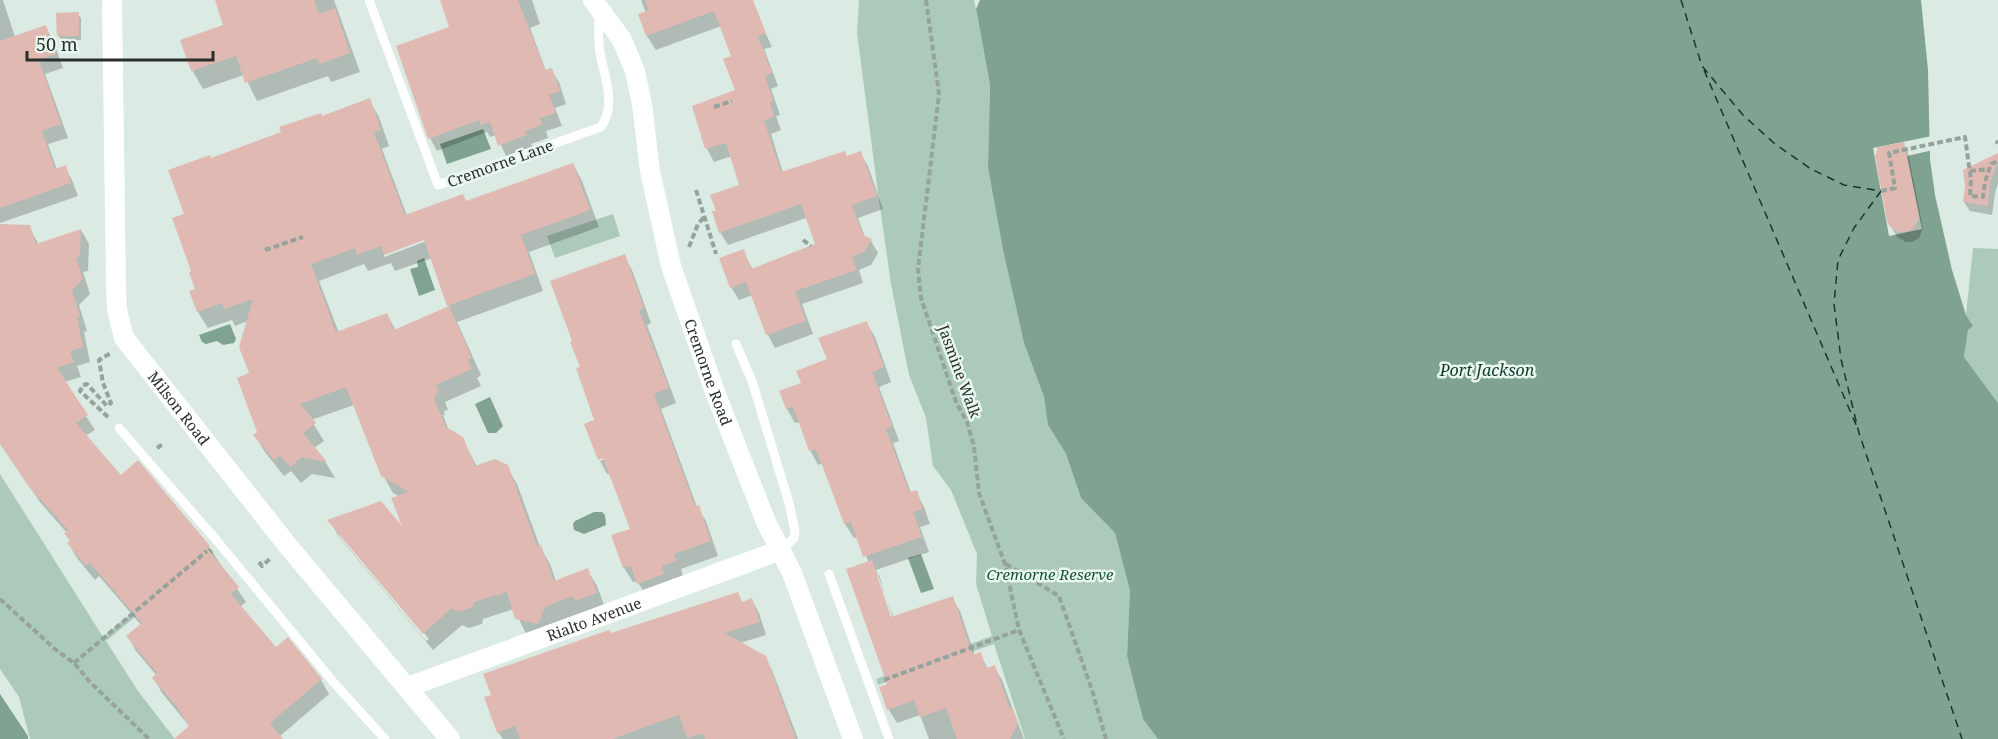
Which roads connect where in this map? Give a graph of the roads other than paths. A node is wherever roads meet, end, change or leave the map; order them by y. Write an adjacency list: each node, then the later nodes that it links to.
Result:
1 (112, 0): 8 (street, Milson Road)
2 (369, 0): 3 (lane, Cremorne Lane)
3 (596, 4): 6 (street, Cremorne Road)
4 (736, 344): 6 (lane)
5 (119, 428): 9 (lane)
6 (781, 550): 8 (street, Rialto Avenue); 11 (street, Cremorne Road)
7 (829, 574): 12 (lane)
8 (408, 687): 10 (street, Milson Road)
9 (386, 739)
10 (450, 739)
11 (853, 739)
12 (889, 739)

